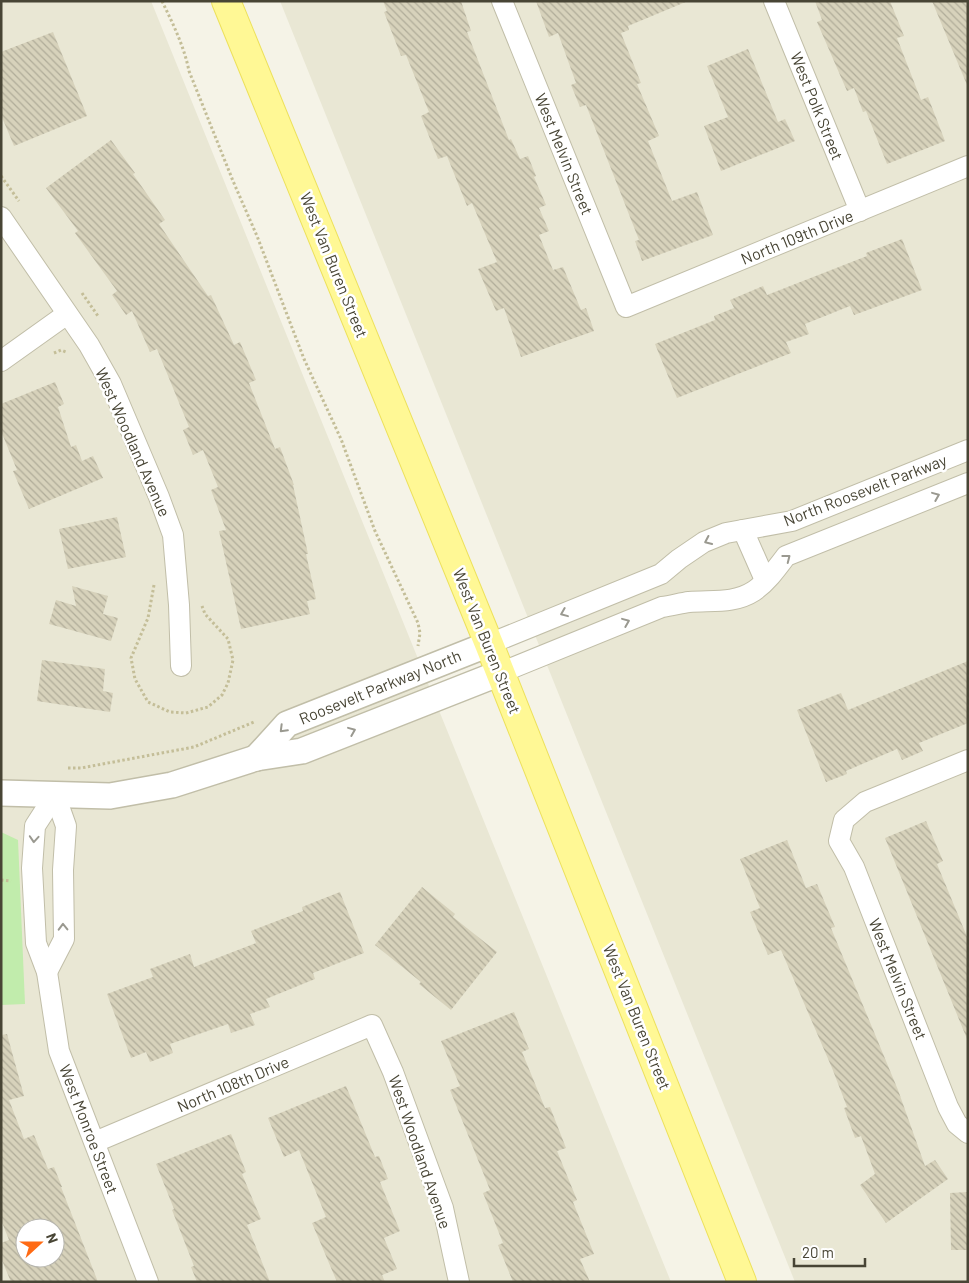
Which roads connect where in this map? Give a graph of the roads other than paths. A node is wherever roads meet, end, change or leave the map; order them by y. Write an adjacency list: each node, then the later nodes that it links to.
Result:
1 (226, 1): 16 (main road, West Van Buren Street)
2 (502, 1): 7 (street, West Melvin Street)
3 (774, 1): 5 (street, West Polk Street)
4 (968, 166): 5 (street, North 109th Drive)
5 (860, 210): 7 (street, North 109th Drive)
6 (1, 217): 8 (street, West Woodland Avenue)
7 (626, 307)
8 (67, 314): 9 (street); 17 (street, West Woodland Avenue)
9 (1, 361)
10 (968, 450): 12 (street, North Roosevelt Parkway)
11 (968, 483): 13 (street, North Roosevelt Parkway, one-way to 11)
12 (868, 490): 13 (street); 14 (street, North Roosevelt Parkway)
13 (880, 518): 15 (street, North Roosevelt Parkway, one-way to 13)
14 (743, 530): 15 (street); 16 (street, North Roosevelt Parkway, one-way to 16)
15 (765, 580): 18 (street, North Roosevelt Parkway, one-way to 15)
16 (489, 644): 18 (main road, West Van Buren Street); 19 (street, Roosevelt Parkway North, one-way to 19)
17 (180, 666)
18 (500, 673): 19 (street, Roosevelt Parkway North, one-way to 18); 29 (main road, West Van Buren Street)
19 (256, 758): 22 (street, Roosevelt Parkway North)
20 (968, 760): 25 (street, West Melvin Street)
21 (1, 793): 22 (street, Roosevelt Parkway North)
22 (55, 796): 23 (street, one-way to 22); 23 (street, West Monroe Street, one-way to 23)
23 (47, 972): 26 (street, West Monroe Street)
24 (372, 1025): 26 (street, North 108th Drive); 28 (street, West Woodland Avenue)
25 (968, 1133)
26 (95, 1142): 27 (street, West Monroe Street)
27 (148, 1282)
28 (459, 1282)
29 (742, 1282)

